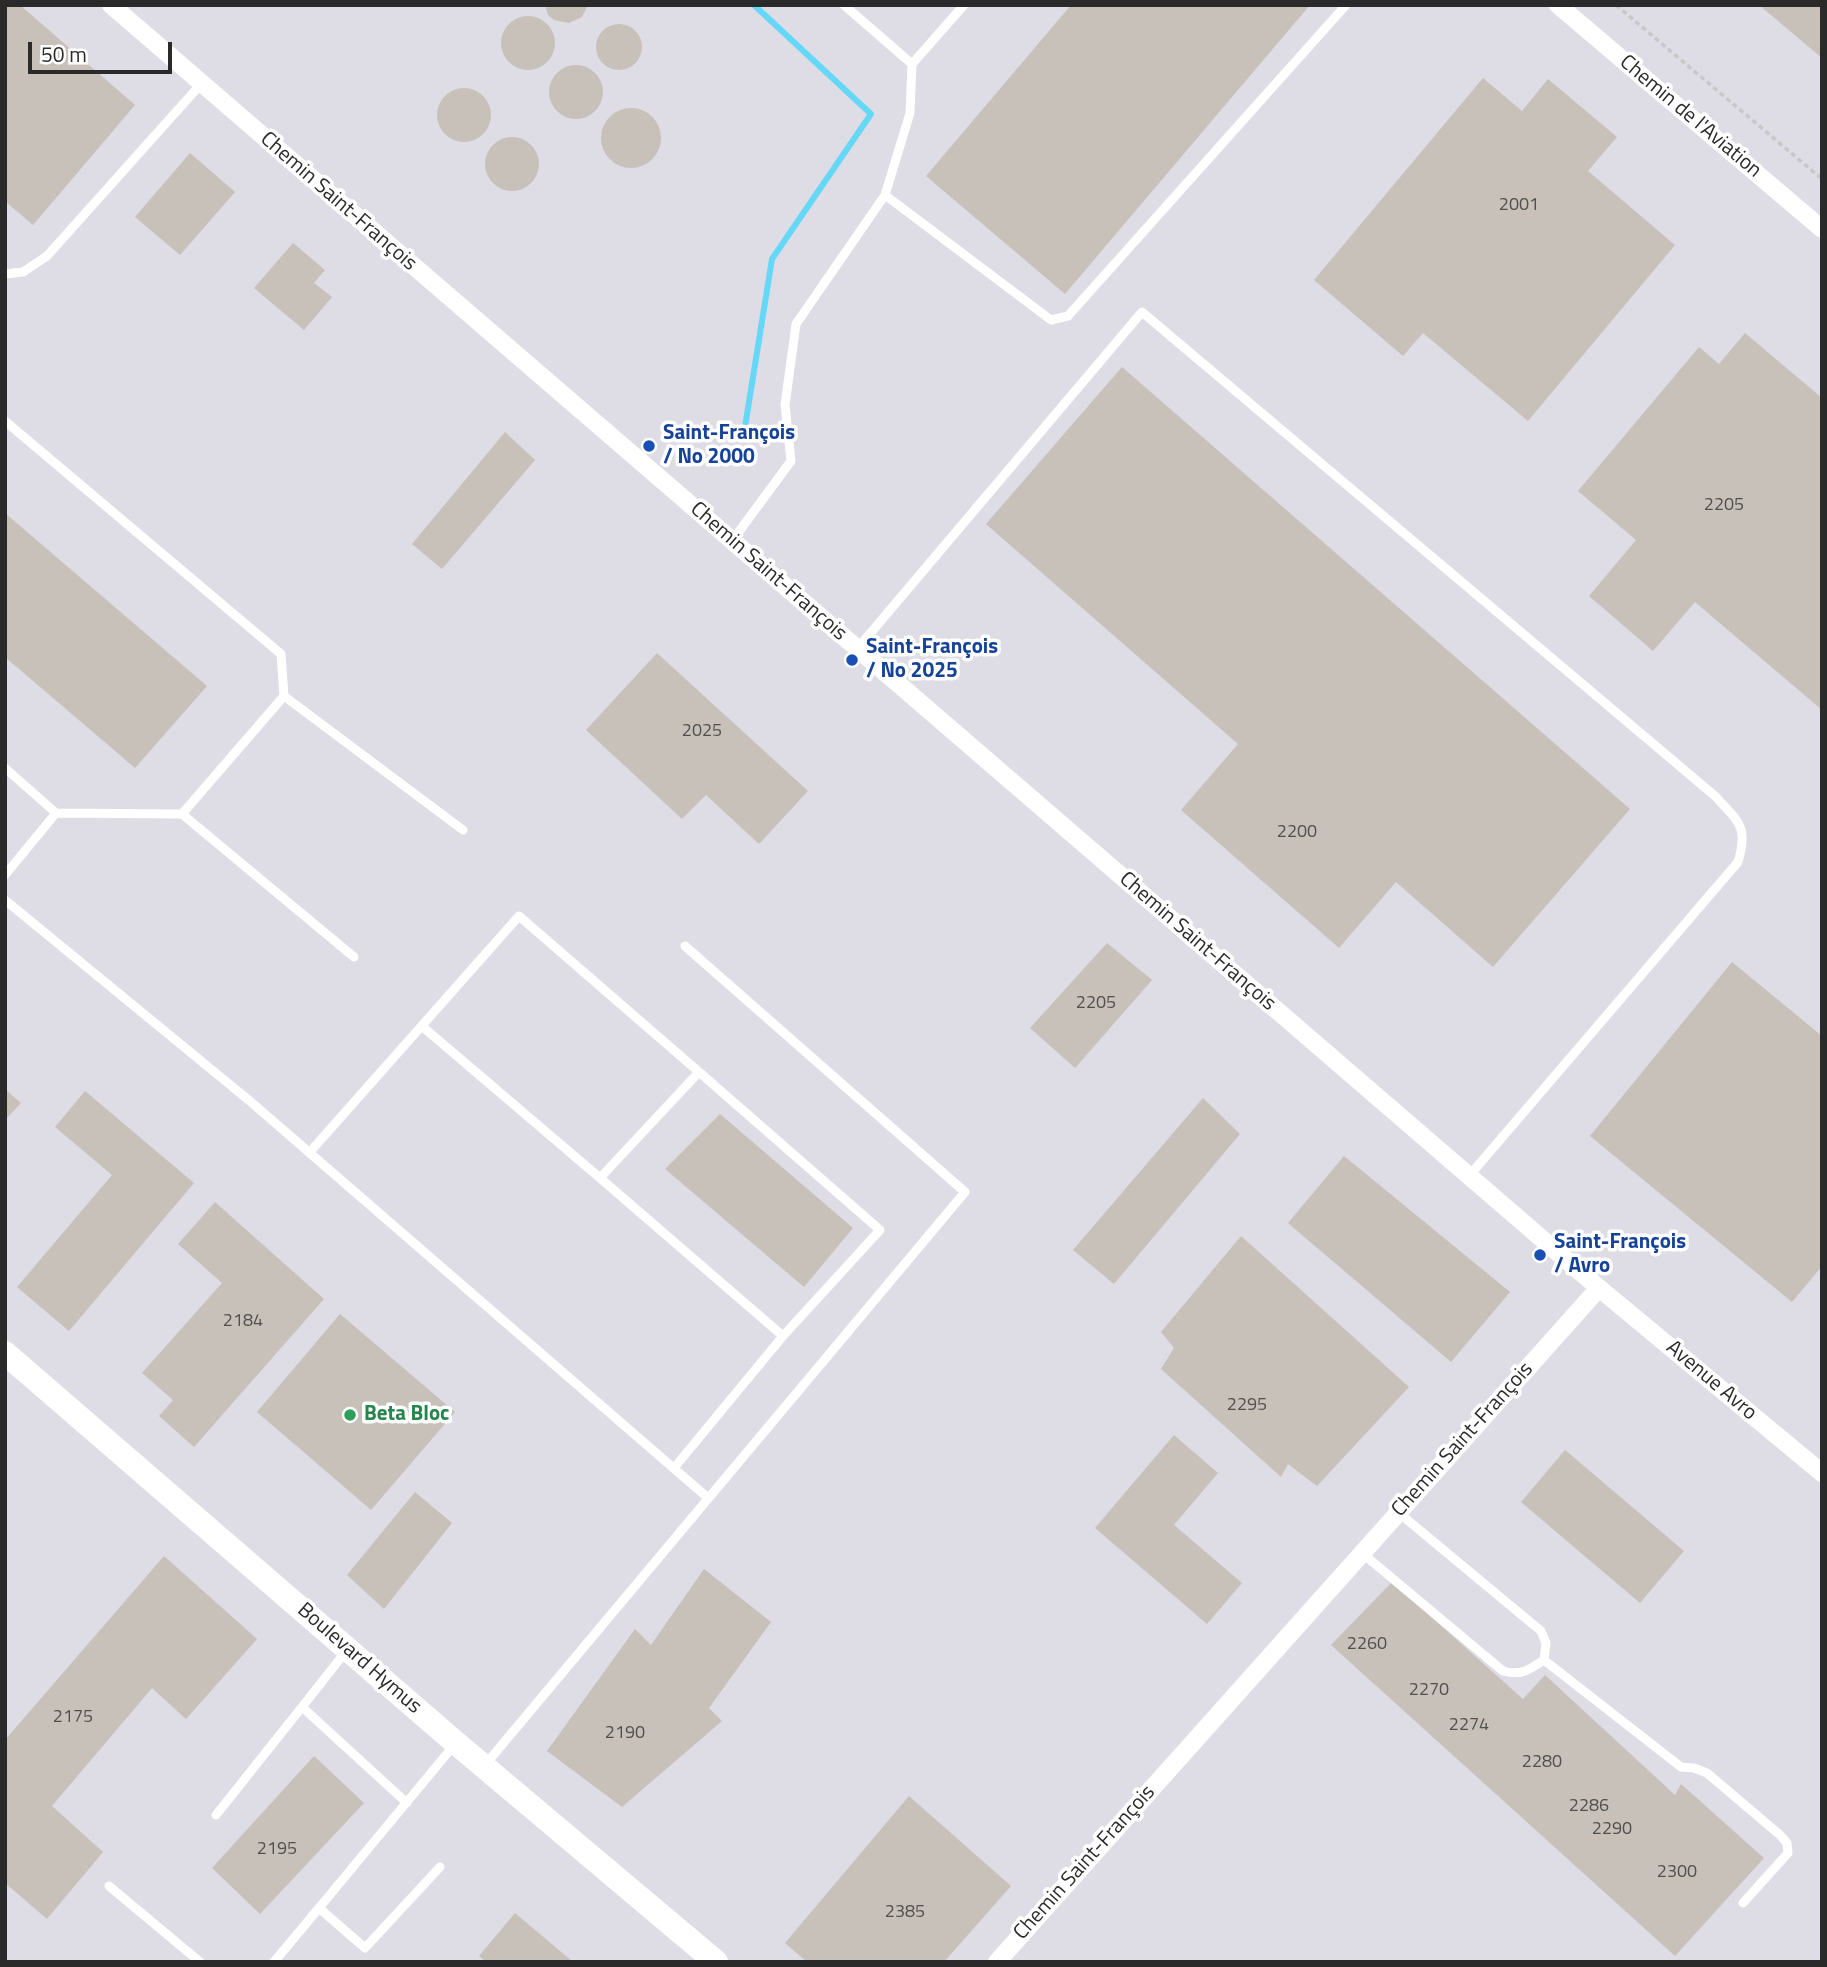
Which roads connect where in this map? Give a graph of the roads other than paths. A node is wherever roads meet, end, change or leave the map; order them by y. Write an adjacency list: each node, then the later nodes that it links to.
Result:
1 (111, 5): 7 (street, Chemin Saint-François)
2 (844, 5): 6 (lane)
3 (964, 5): 6 (lane)
4 (1346, 5): 8 (lane)
5 (1558, 5): 9 (street, Chemin de l'Aviation)
6 (912, 64): 8 (lane)
7 (201, 84): 10 (lane); 12 (street, Chemin Saint-François)
8 (885, 195): 12 (lane)
9 (1822, 229)
10 (5, 274)
11 (5, 421): 14 (lane)
12 (732, 541): 13 (street, Chemin Saint-François)
13 (857, 649): 26 (street, Chemin Saint-François); 26 (lane)
14 (284, 696): 17 (lane); 18 (lane)
15 (5, 768): 16 (lane)
16 (57, 813): 17 (lane); 19 (lane)
17 (182, 814): 22 (lane)
18 (463, 830)
19 (5, 875)
20 (5, 900): 25 (lane)
21 (685, 946): 33 (lane)
22 (354, 957)
23 (423, 1027): 24 (lane); 25 (lane); 27 (lane)
24 (699, 1072): 27 (lane); 29 (lane)
25 (309, 1153): 31 (lane)
26 (1469, 1176): 28 (street, Chemin Saint-François)
27 (600, 1178): 29 (lane)
28 (1599, 1288): 32 (street, Avenue Avro); 34 (street, Chemin Saint-François)
29 (783, 1336): 31 (lane)
30 (5, 1353): 36 (street, Boulevard Hymus)
31 (674, 1468): 33 (lane)
32 (1822, 1473)
33 (708, 1498): 40 (lane)
34 (1399, 1513): 35 (street, Chemin Saint-François); 37 (lane)
35 (1362, 1553): 37 (lane); 50 (street, Chemin Saint-François)
36 (348, 1649): 38 (lane); 39 (street, Boulevard Hymus)
37 (1544, 1660): 45 (lane)
38 (302, 1707): 41 (lane); 42 (lane)
39 (456, 1743): 40 (street, Boulevard Hymus); 41 (lane)
40 (484, 1766): 49 (street, Boulevard Hymus)
41 (407, 1803): 46 (lane)
42 (216, 1815)
43 (440, 1867): 46 (lane)
44 (109, 1886): 47 (lane)
45 (1743, 1903)
46 (319, 1908): 48 (lane)
47 (200, 1962)
48 (274, 1962)
49 (716, 1962)
50 (997, 1962)

